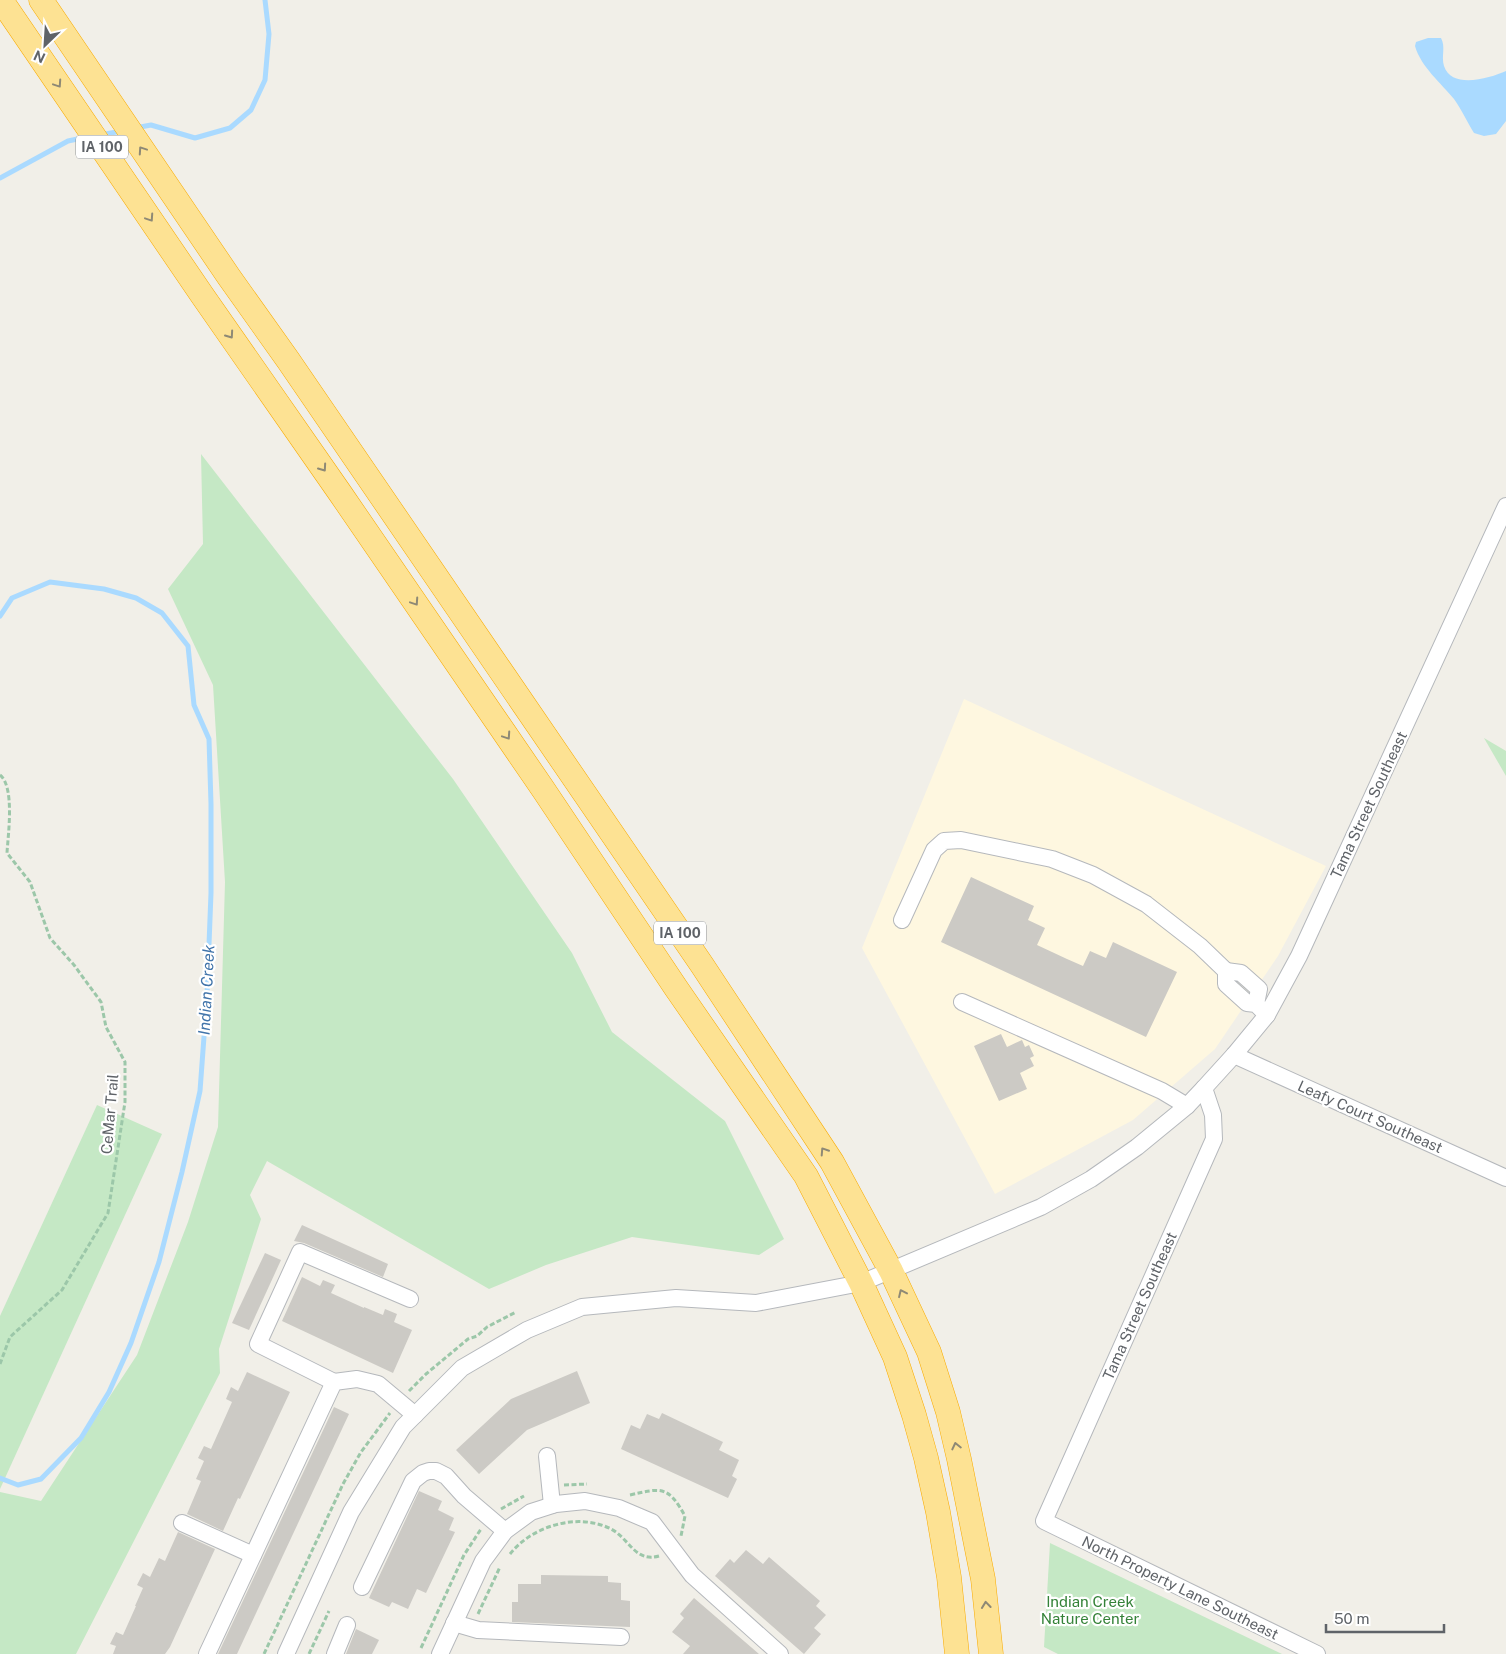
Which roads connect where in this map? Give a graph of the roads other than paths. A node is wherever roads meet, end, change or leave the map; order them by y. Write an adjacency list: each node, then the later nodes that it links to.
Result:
1 (1, 0): 12 (highway, IA 100, one-way to 12)
2 (41, 0): 11 (highway, IA 100, one-way to 2)
3 (1506, 506): 6 (street, Tama Street Southeast)
4 (902, 920): 6 (street)
5 (962, 1002): 9 (street)
6 (1262, 1010): 7 (street, Tama Street Southeast)
7 (1234, 1055): 8 (street, Tama Street Southeast); 10 (street, Leafy Court Southeast)
8 (1204, 1088): 9 (street, Tama Street Southeast); 18 (street, Tama Street Southeast)
9 (1187, 1106): 11 (street, Tama Street Southeast)
10 (1506, 1178)
11 (891, 1271): 12 (street, Tama Street Southeast); 32 (highway, IA 100, one-way to 11)
12 (861, 1282): 15 (street, Tama Street Southeast); 31 (highway, IA 100)
13 (410, 1299): 14 (street)
14 (334, 1382): 15 (street); 21 (street)
15 (415, 1415): 27 (street, Tama Street Southeast)
16 (547, 1456): 17 (street)
17 (552, 1505): 20 (street); 30 (street)
18 (1044, 1521): 33 (street, North Property Lane Southeast)
19 (182, 1523): 21 (street)
20 (505, 1531): 22 (street); 23 (street)
21 (253, 1555): 26 (street)
22 (362, 1587)
23 (454, 1623): 25 (street); 29 (street)
24 (347, 1625): 28 (street)
25 (621, 1637)
26 (207, 1654)
27 (286, 1654)
28 (334, 1654)
29 (440, 1654)
30 (780, 1654)
31 (956, 1654)
32 (991, 1654)
33 (1316, 1654)

